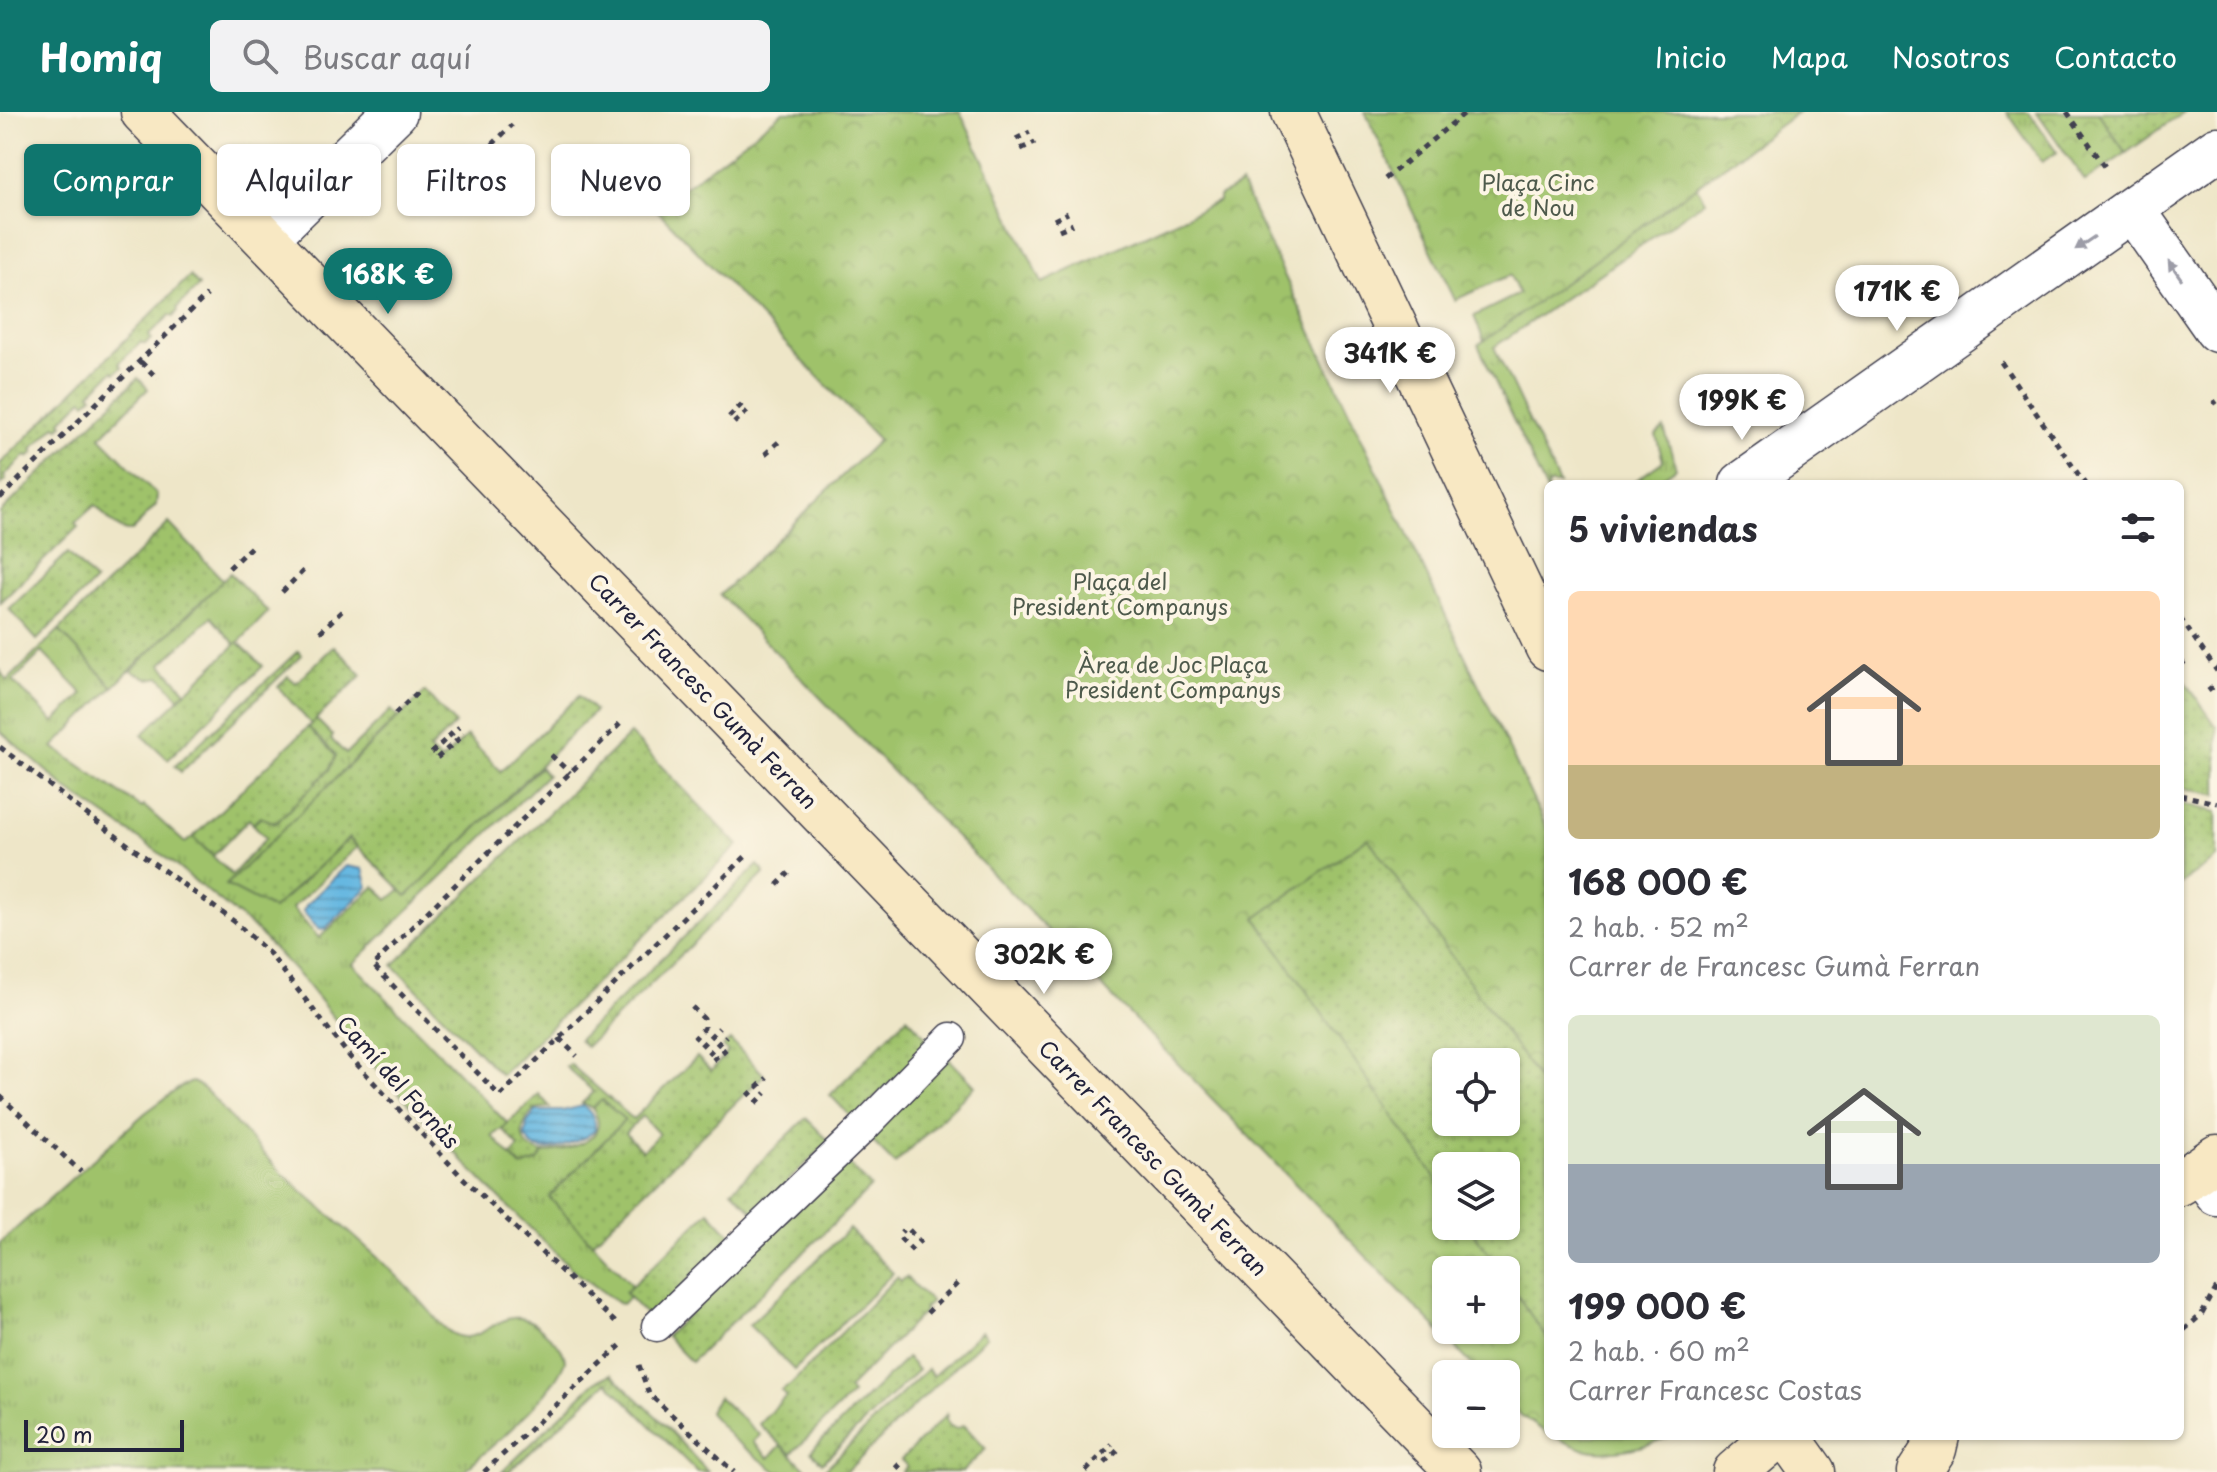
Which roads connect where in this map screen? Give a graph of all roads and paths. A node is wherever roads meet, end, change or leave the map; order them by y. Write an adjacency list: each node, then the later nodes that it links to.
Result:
1 (143, 112): 20 (street, Carrer Francesc Gumà Ferran)
2 (395, 112): 20 (street)
3 (1293, 112): 43 (street)
4 (1466, 112): 14 (path)
5 (2067, 112): 13 (path)
6 (512, 125): 10 (path)
7 (1030, 132): 8 (path)
8 (1016, 139)
9 (1035, 142): 11 (path)
10 (493, 144)
11 (1021, 149)
12 (2217, 149): 15 (street)
13 (2105, 167)
14 (1385, 179)
15 (2133, 210): 22 (street, one-way to 15); 34 (street, one-way to 34)
16 (1068, 213): 17 (path)
17 (1054, 220)
18 (1073, 224): 19 (path)
19 (1059, 230)
20 (266, 238): 98 (street, Carrer Francesc Gumà Ferran)
21 (207, 295): 24 (path)
22 (2217, 330)
23 (1998, 358): 35 (path)
24 (141, 362): 25 (path); 36 (path)
25 (158, 379)
26 (745, 401): 30 (path)
27 (1741, 406): 29 (path)
28 (751, 408): 31 (path)
29 (1745, 413)
30 (729, 417)
31 (734, 423)
32 (782, 439): 33 (path)
33 (765, 454)
34 (1748, 480)
35 (2082, 480)
36 (0, 498)
37 (253, 545): 38 (path)
38 (229, 568)
39 (306, 568): 40 (path)
40 (282, 592)
41 (344, 609): 44 (path)
42 (2184, 624): 45 (path)
43 (1544, 630)
44 (320, 632)
45 (2217, 671)
46 (2217, 684): 48 (path)
47 (421, 689): 49 (path)
48 (2208, 691)
49 (395, 714)
50 (620, 724): 57 (path)
51 (459, 727): 54 (path)
52 (464, 734): 56 (path)
53 (0, 747): 85 (path, Camí del Fornàs)
54 (431, 753)
55 (551, 755): 57 (path)
56 (437, 758)
57 (570, 773): 66 (path)
58 (2184, 796): 59 (path)
59 (2217, 803)
60 (747, 855): 66 (path)
61 (789, 873): 62 (path)
62 (777, 885)
63 (692, 1007): 68 (path)
64 (719, 1028): 69 (path)
65 (726, 1036): 71 (path)
66 (559, 1038): 72 (path)
67 (951, 1038): 87 (lane)
68 (694, 1039)
69 (701, 1046)
70 (726, 1049): 73 (path)
71 (708, 1054)
72 (577, 1056)
73 (713, 1060)
74 (767, 1078): 77 (path)
75 (766, 1093): 78 (path)
76 (0, 1096): 79 (path)
77 (748, 1096)
78 (756, 1103)
79 (81, 1172)
80 (925, 1247): 81 (path)
81 (916, 1254)
82 (961, 1280): 84 (path)
83 (2217, 1287): 86 (path)
84 (927, 1313)
85 (619, 1326)
86 (2184, 1330)
87 (644, 1331): 99 (path)
88 (635, 1351): 100 (path)
89 (1772, 1440): 101 (street)
90 (1795, 1440): 102 (street)
91 (1936, 1440): 103 (street)
92 (1112, 1444): 97 (path)
93 (1119, 1449): 94 (path)
94 (1105, 1463)
95 (896, 1464): 96 (path)
96 (903, 1471)
97 (1086, 1471)
98 (1460, 1471)
99 (484, 1472)
100 (734, 1472)
101 (1735, 1472)
102 (1813, 1472)
103 (1919, 1472)

